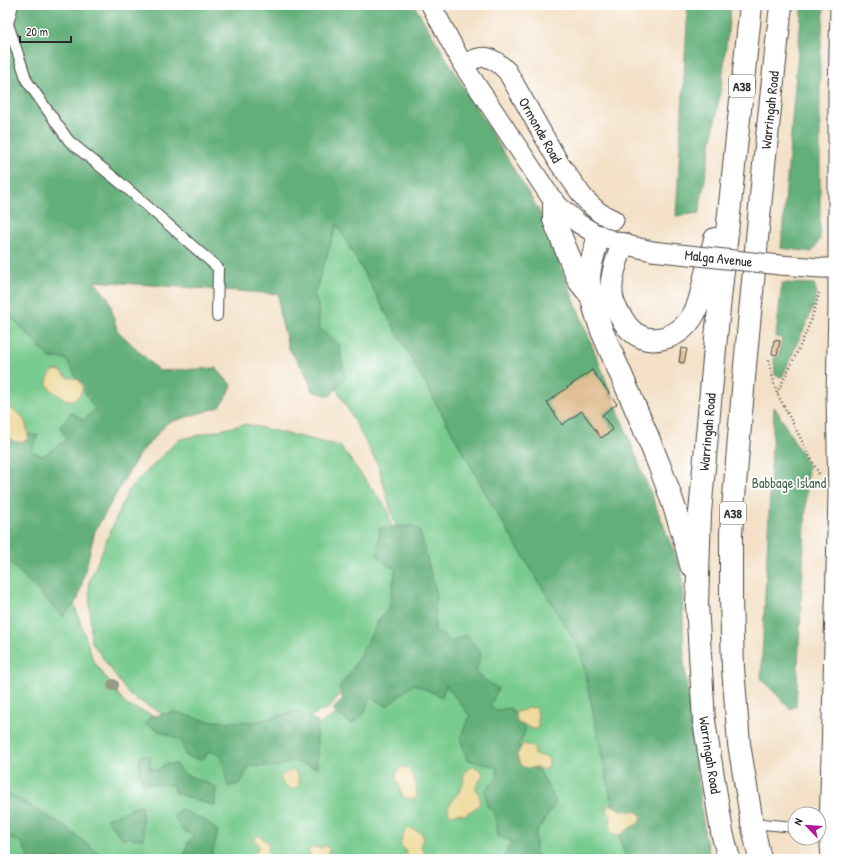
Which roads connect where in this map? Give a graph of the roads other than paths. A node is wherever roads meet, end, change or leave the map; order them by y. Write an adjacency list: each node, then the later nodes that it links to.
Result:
1 (13, 5): 14 (lane)
2 (431, 5): 6 (street, Ormonde Road)
3 (751, 5): 7 (highway, Warringah Road / A38)
4 (781, 5): 17 (highway, Warringah Road / A38)
5 (840, 6): 12 (street)
6 (463, 65): 8 (street, Ormonde Road); 9 (street, Ormonde Road)
7 (733, 166): 11 (highway); 15 (highway, Warringah Road / A38)
8 (554, 202): 10 (street, Ormonde Road); 13 (highway)
9 (614, 220)
10 (598, 236): 11 (street, Malga Avenue); 13 (highway)
11 (623, 244): 12 (street, Malga Avenue, bridge)
12 (839, 268): 16 (street)
13 (591, 296): 15 (highway)
14 (217, 316)
15 (697, 604): 20 (highway, Warringah Road / A38)
16 (825, 806)
17 (752, 823): 18 (lane); 21 (highway, Warringah Road / A38)
18 (787, 826)
19 (827, 842): 22 (street)
20 (729, 859)
21 (760, 859)
22 (831, 859)

